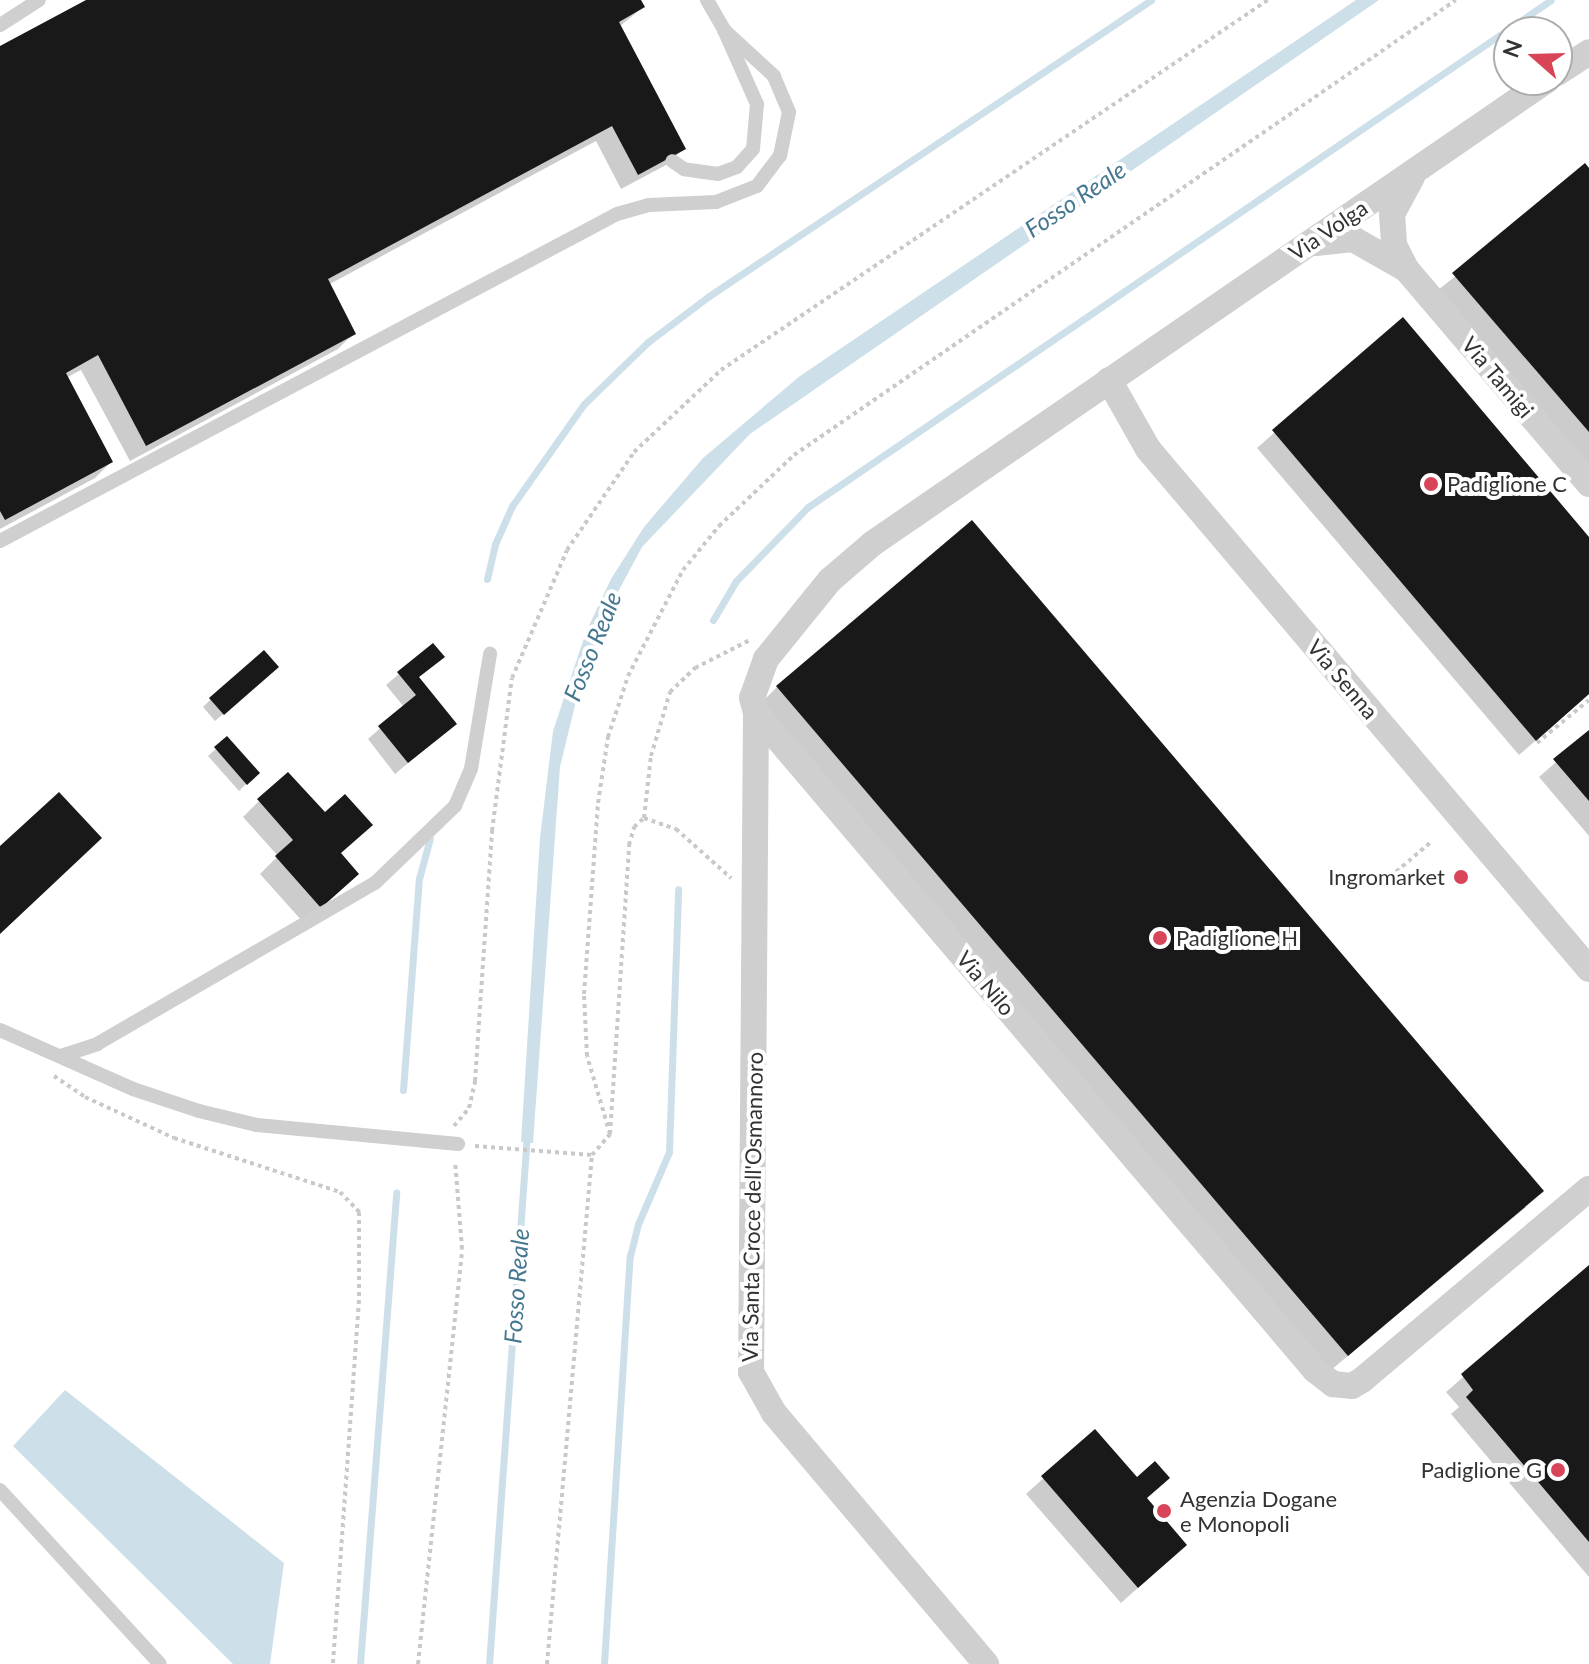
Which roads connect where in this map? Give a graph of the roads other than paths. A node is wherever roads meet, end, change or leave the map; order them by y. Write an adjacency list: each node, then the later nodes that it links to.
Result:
1 (39, 0): 3 (lane)
2 (707, 0): 4 (lane)
3 (0, 25)
4 (724, 30): 6 (lane); 12 (lane)
5 (1524, 96): 7 (street, Via Volga)
6 (672, 161)
7 (1423, 165): 8 (street, Via Volga); 9 (street, Via Tamigi)
8 (1305, 246): 9 (street, Via Tamigi); 10 (street, Via Volga)
9 (1407, 270): 11 (street, Via Tamigi)
10 (1109, 380): 14 (street); 15 (street, Via Senna)
11 (1589, 484)
12 (0, 541)
13 (490, 654): 17 (lane)
14 (756, 713): 19 (street, Via Nilo); 22 (street, Via Santa Croce dell'Osmannoro)
15 (1589, 969)
16 (0, 1030): 17 (lane)
17 (61, 1056): 18 (lane)
18 (454, 1144)
19 (1589, 1189)
20 (0, 1490): 21 (lane)
21 (160, 1664)
22 (986, 1664)

